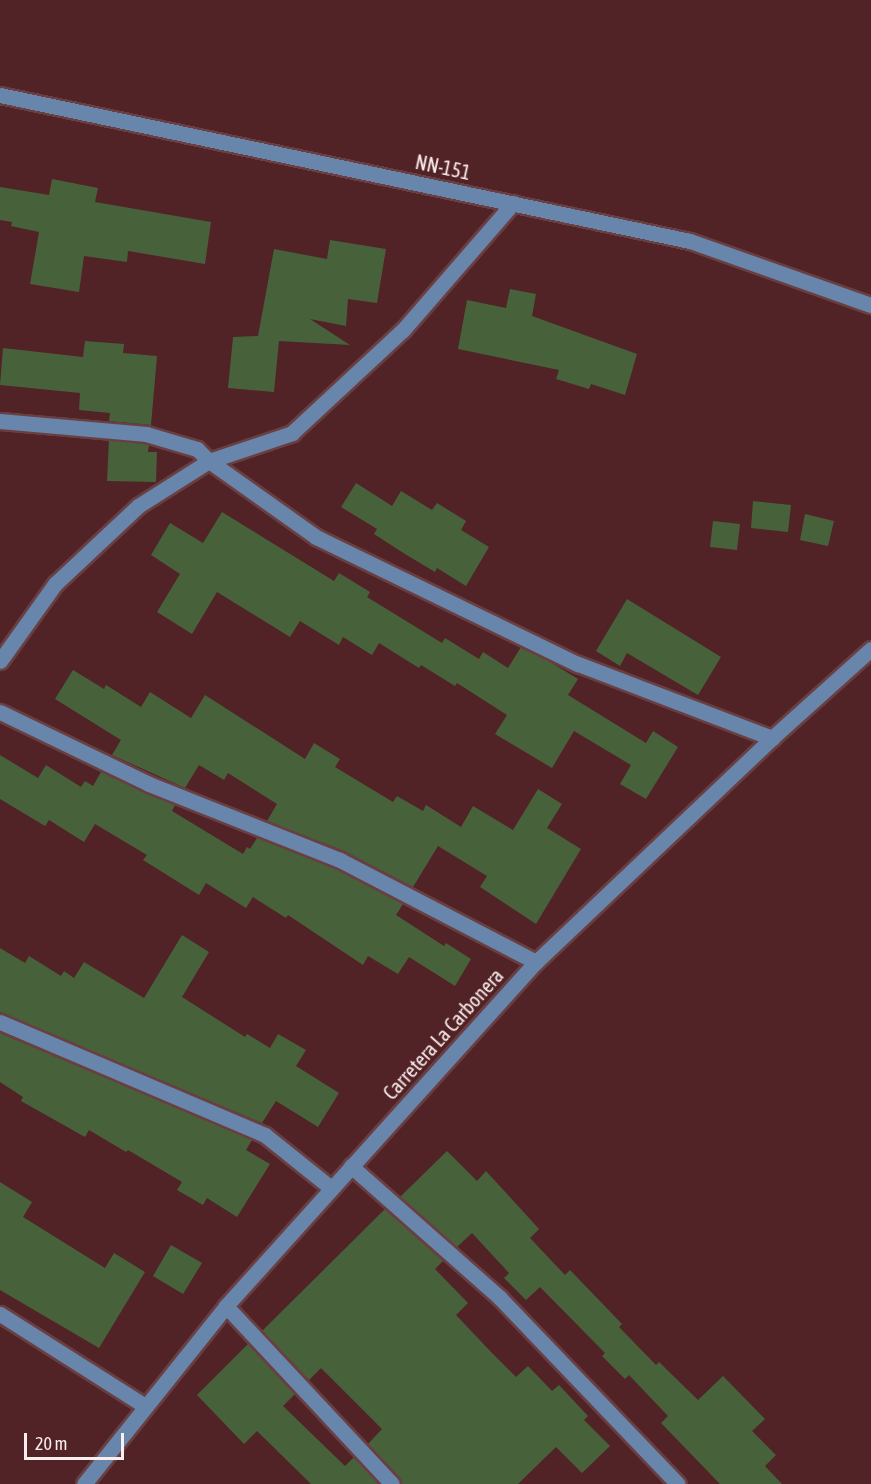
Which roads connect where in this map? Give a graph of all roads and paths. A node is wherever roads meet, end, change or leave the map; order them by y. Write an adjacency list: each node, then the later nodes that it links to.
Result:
1 (0, 95): 2 (street, NN-151 / NN-151)
2 (513, 203): 3 (street, NN-151 / NN-151); 5 (street)
3 (871, 305)
4 (0, 421): 5 (street)
5 (209, 461): 7 (street); 9 (street)
6 (871, 649): 9 (street, Carretera La Carbonera)
7 (0, 661)
8 (0, 712): 10 (street)
9 (772, 738): 10 (street, Carretera La Carbonera)
10 (536, 962): 12 (street, Carretera La Carbonera)
11 (0, 1022): 13 (street)
12 (351, 1166): 13 (street, Carretera La Carbonera); 19 (street)
13 (331, 1188): 14 (street, Carretera La Carbonera)
14 (226, 1306): 16 (street, Carretera La Carbonera); 18 (street)
15 (0, 1314): 16 (street)
16 (145, 1406): 17 (street, Carretera La Carbonera)
17 (84, 1484)
18 (392, 1484)
19 (678, 1484)

